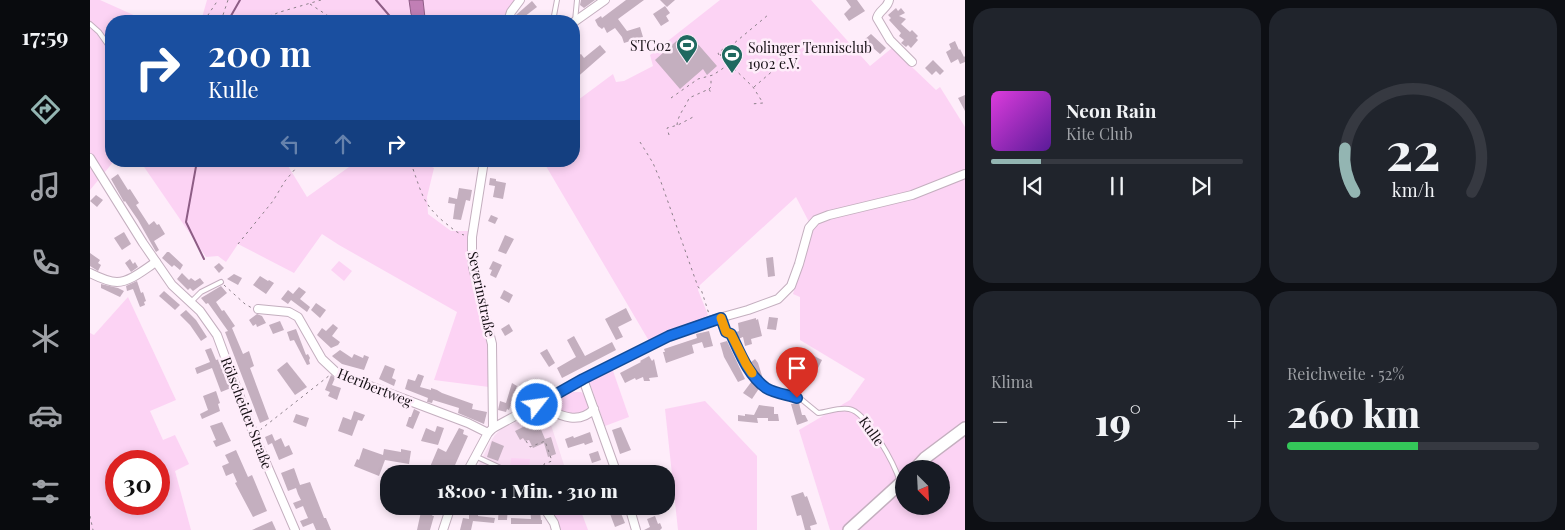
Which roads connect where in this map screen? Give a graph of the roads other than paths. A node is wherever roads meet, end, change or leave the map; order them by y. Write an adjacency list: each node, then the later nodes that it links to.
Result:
1 (520, 0): 6 (street)
2 (557, 0): 7 (lane)
3 (577, 0): 8 (lane)
4 (605, 0): 9 (street)
5 (889, 0): 12 (street)
6 (510, 15)
7 (554, 15)
8 (575, 15)
9 (580, 18)
10 (90, 24): 11 (lane)
11 (105, 40)
12 (912, 62)
13 (90, 158): 16 (street, Rölscheider Straße)
14 (483, 167): 26 (street, Severinstraße)
15 (965, 174): 21 (street)
16 (156, 262): 17 (street); 19 (street, Rölscheider Straße)
17 (90, 274)
18 (221, 282): 19 (lane)
19 (192, 302): 37 (street, Rölscheider Straße)
20 (258, 309): 26 (street, Heribertweg)
21 (721, 318): 22 (street); 32 (lane, Kulle)
22 (583, 379): 23 (street); 24 (street)
23 (537, 405): 24 (street); 26 (street)
24 (594, 408): 31 (street)
25 (965, 428): 28 (street)
26 (491, 430): 27 (street)
27 (475, 456): 29 (street); 30 (lane)
28 (923, 460)
29 (470, 465)
30 (494, 465)
31 (614, 465)
32 (895, 468)
33 (895, 487): 41 (street)
34 (448, 515): 38 (street)
35 (549, 515): 39 (street)
36 (632, 515): 40 (street)
37 (295, 530)
38 (443, 530)
39 (556, 530)
40 (636, 530)
41 (849, 530)

